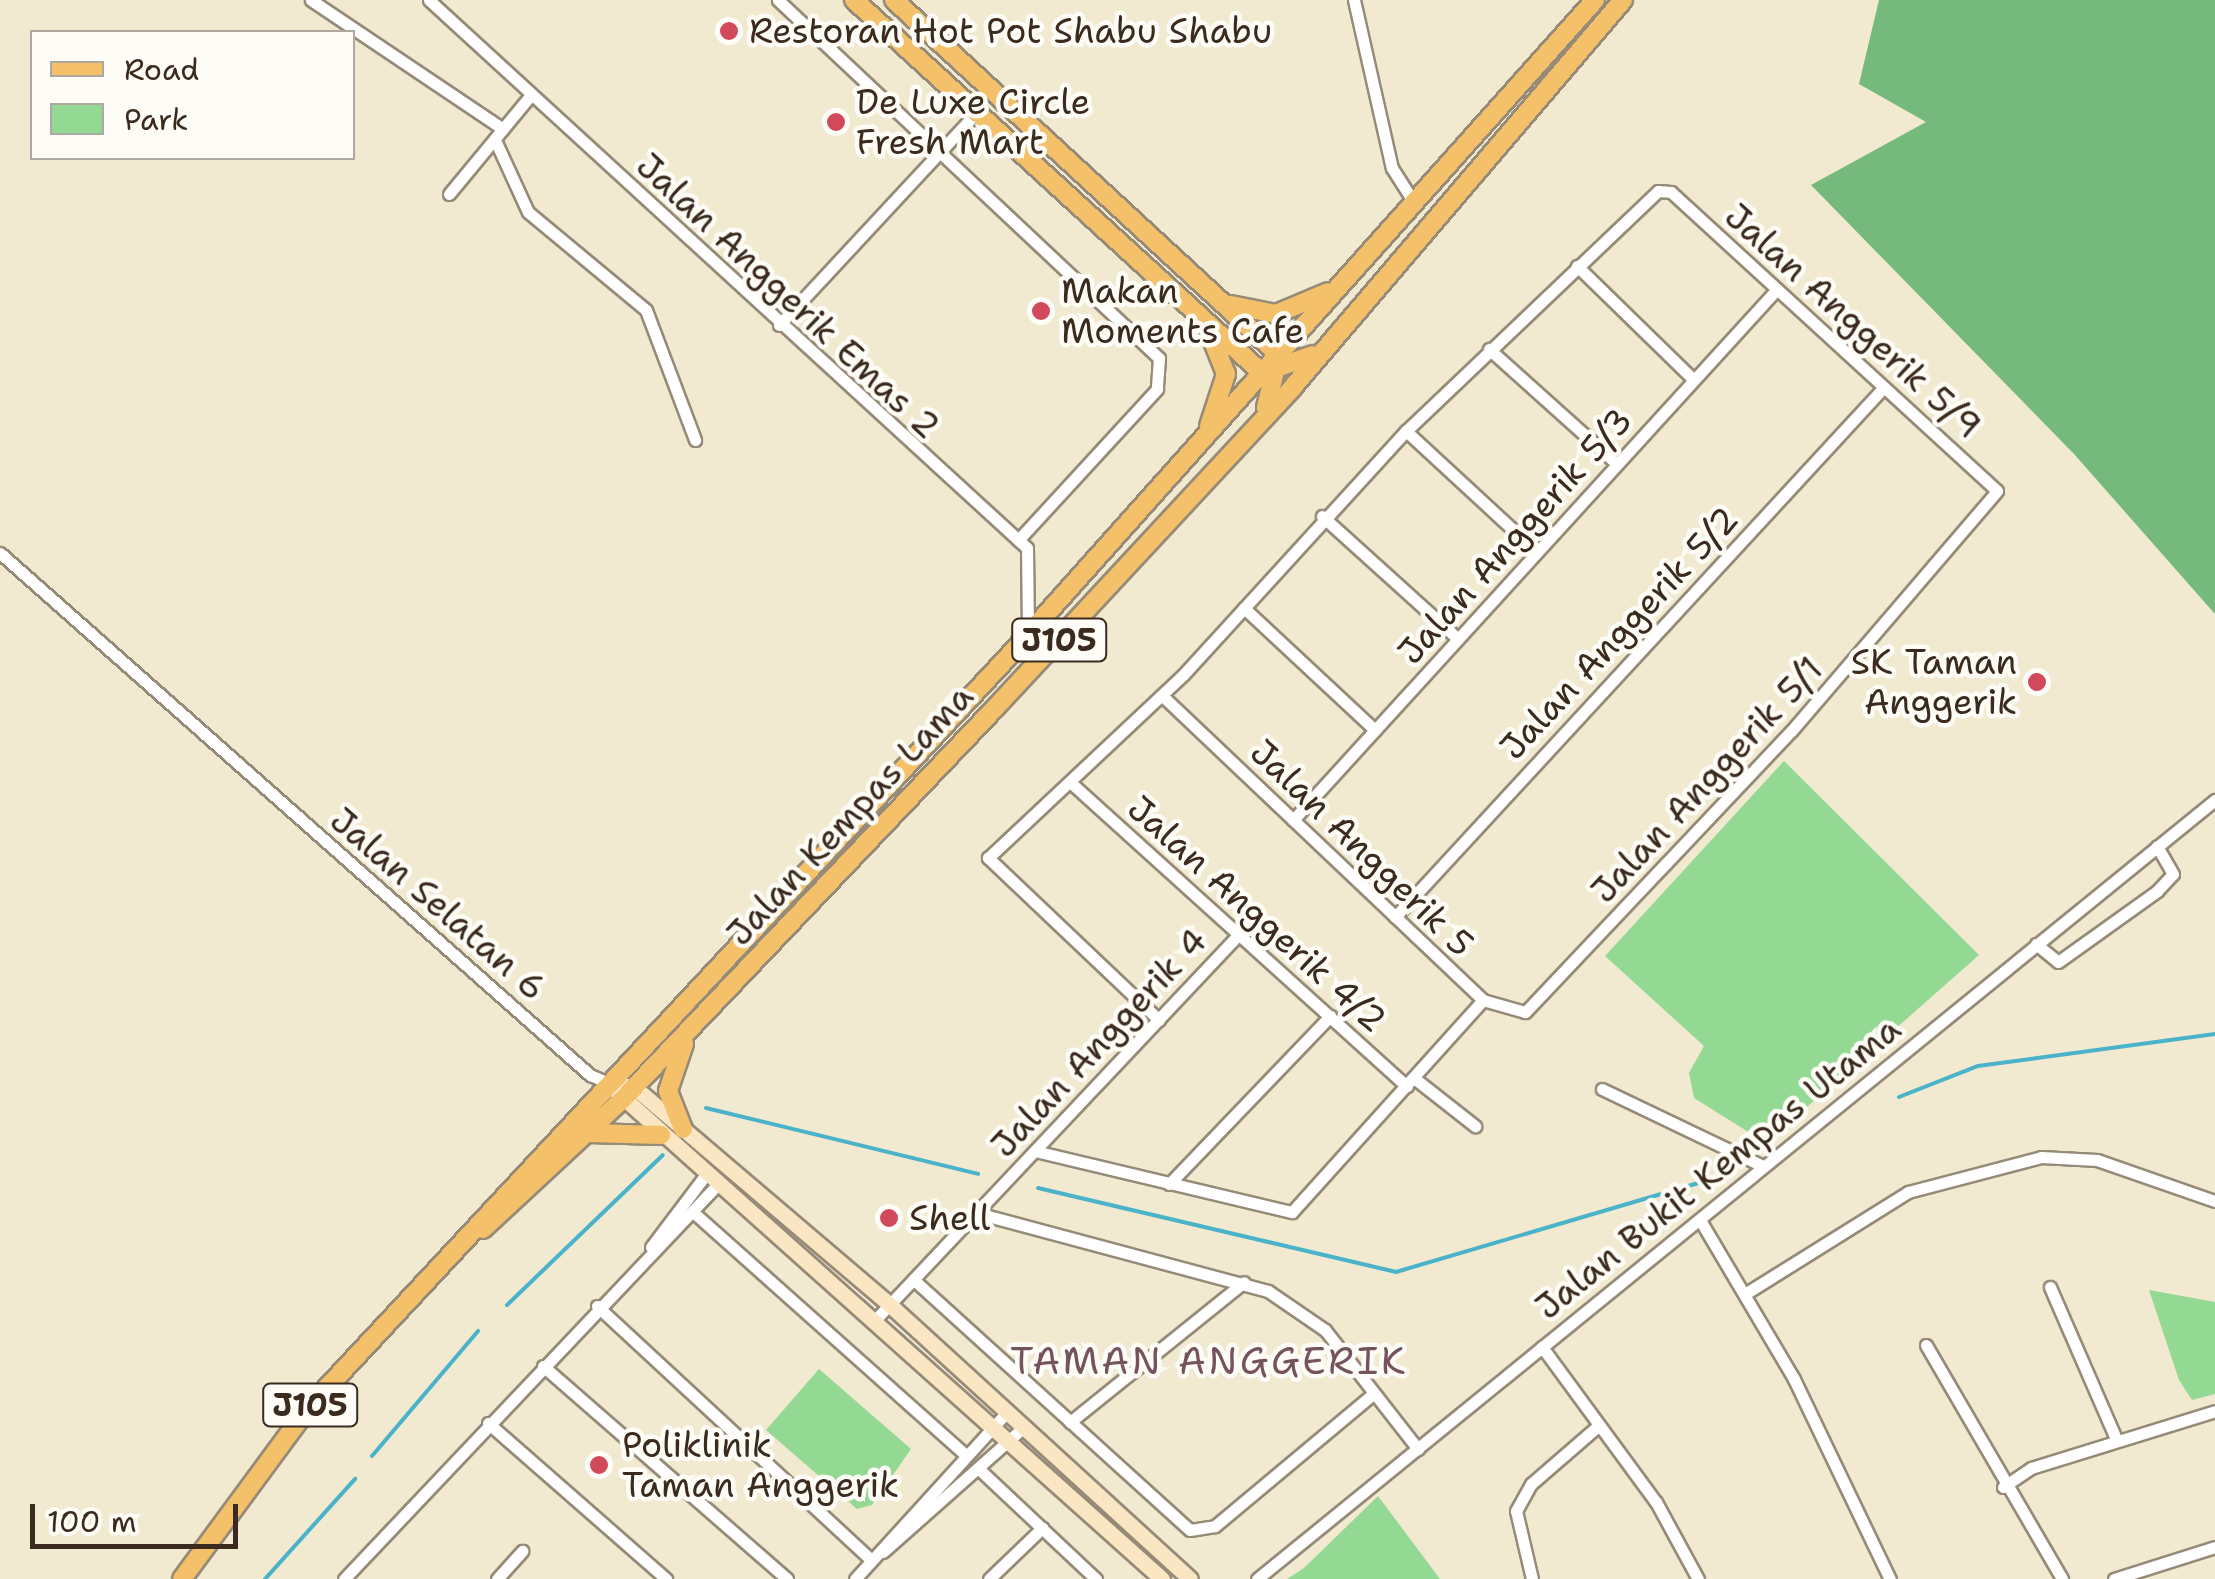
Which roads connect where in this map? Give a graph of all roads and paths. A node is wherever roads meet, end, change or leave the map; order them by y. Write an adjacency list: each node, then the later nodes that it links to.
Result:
1 (310, 0): 9 (street)
2 (429, 0): 11 (street, Jalan Anggerik Emas 2)
3 (778, 0): 15 (street)
4 (854, 0): 12 (main road)
5 (894, 0): 21 (main road)
6 (1354, 0): 17 (street)
7 (1595, 0): 17 (main road, Jalan Kempas Lama / J105)
8 (1624, 0): 22 (main road, Jalan Kempas Lama / J105)
9 (355, 30)
10 (355, 30): 13 (street)
11 (531, 95): 13 (street); 24 (street, Jalan Anggerik Emas 2)
12 (974, 115): 15 (street); 23 (main road)
13 (503, 129): 14 (street)
14 (495, 140): 16 (street); 30 (street)
15 (937, 155): 24 (street); 36 (street)
16 (449, 194)
17 (1415, 204): 19 (main road, Jalan Kempas Lama / J105)
18 (1577, 266): 20 (street, Jalan Anggerik 5/9); 25 (street); 27 (street)
19 (1339, 287): 21 (main road); 26 (main road, Jalan Kempas Lama / J105)
20 (1776, 290): 27 (street, Jalan Anggerik 5/3); 28 (street, Jalan Anggerik 5/9)
21 (1217, 298): 26 (main road)
22 (1360, 310): 26 (main road); 32 (main road, Jalan Kempas Lama / J105)
23 (1204, 324): 26 (main road); 31 (main road)
24 (779, 325): 36 (street, Jalan Anggerik Emas 2)
25 (1489, 349): 29 (street); 33 (street)
26 (1274, 367): 31 (main road, Jalan Kempas Lama / J105); 32 (main road)
27 (1694, 380): 33 (street, Jalan Anggerik 5/3)
28 (1884, 387): 34 (street, Jalan Anggerik 5/9); 48 (street, Jalan Anggerik 5/2)
29 (1406, 431): 35 (street); 37 (street)
30 (695, 440)
31 (1198, 449): 41 (main road, Jalan Kempas Lama / J105)
32 (1230, 456): 55 (main road, Jalan Kempas Lama / J105)
33 (1618, 464): 37 (street, Jalan Anggerik 5/3)
34 (1996, 498): 52 (street, Jalan Anggerik 5/1)
35 (1322, 516): 39 (street); 40 (street)
36 (1018, 540): 41 (street)
37 (1537, 552): 40 (street, Jalan Anggerik 5/3)
38 (0, 553): 58 (street, Jalan Selatan 6)
39 (1244, 608): 42 (street); 43 (street)
40 (1458, 639): 43 (street, Jalan Anggerik 5/3)
41 (1008, 658): 58 (main road, Jalan Kempas Lama / J105)
42 (1163, 696): 44 (street); 46 (street, Jalan Anggerik 5)
43 (1376, 730): 46 (street, Jalan Anggerik 5/3)
44 (1070, 782): 49 (street, Jalan Anggerik 4/2); 54 (street)
45 (2215, 800): 47 (street, Jalan Bukit Kempas Utama)
46 (1293, 820): 48 (street, Jalan Anggerik 5)
47 (2157, 846): 50 (street, Jalan Bukit Kempas Utama); 50 (street)
48 (1395, 916): 51 (street, Jalan Anggerik 5)
49 (1239, 934): 53 (street, Jalan Anggerik 4/2); 54 (street, Jalan Anggerik 4)
50 (2036, 944): 64 (street, Jalan Bukit Kempas Utama)
51 (1483, 1000): 52 (street, Jalan Anggerik 5); 56 (street)
52 (1535, 1007)
53 (1330, 1016): 56 (street, Jalan Anggerik 4/2); 66 (street)
54 (1159, 1020): 63 (street, Jalan Anggerik 4)
55 (690, 1030): 58 (main road, Jalan Kempas Lama / J105); 60 (main road)
56 (1410, 1082): 59 (street, Jalan Anggerik 4/2); 66 (street)
57 (1602, 1089): 64 (street)
58 (623, 1090): 60 (street); 61 (main road, Jalan Kempas Lama / J105); 62 (street); 72 (main road, Jalan Kempas Lama / J105)
59 (1475, 1126)
60 (683, 1129): 77 (street)
61 (588, 1133): 62 (main road); 72 (main road, Jalan Kempas Lama / J105)
62 (661, 1136): 65 (street)
63 (1035, 1151): 66 (street); 69 (street, Jalan Anggerik 4)
64 (1763, 1166): 70 (street, Jalan Bukit Kempas Utama)
65 (713, 1178): 68 (street); 71 (street); 79 (street)
66 (1169, 1184)
67 (2215, 1202): 76 (street)
68 (693, 1212): 71 (street); 94 (street)
69 (976, 1213): 73 (street, Jalan Anggerik 4); 74 (street)
70 (1700, 1220): 76 (street); 81 (street, Jalan Bukit Kempas Utama)
71 (651, 1247): 78 (street)
72 (459, 1248): 101 (main road, Jalan Kempas Lama / J105)
73 (914, 1280): 77 (street, Jalan Anggerik 4); 86 (street)
74 (1244, 1282): 83 (street); 86 (street)
75 (2050, 1287): 91 (street)
76 (1748, 1292): 114 (street)
77 (890, 1305): 79 (street, Jalan Anggerik 4); 85 (street)
78 (597, 1306): 82 (street); 100 (street)
79 (875, 1320): 88 (street)
80 (1926, 1345): 96 (street)
81 (1542, 1347): 89 (street); 93 (street, Jalan Bukit Kempas Utama)
82 (543, 1366): 87 (street); 105 (street)
83 (1374, 1393): 86 (street); 93 (street)
84 (2215, 1410): 91 (street)
85 (1007, 1412): 88 (street); 90 (street)
86 (1070, 1422)
87 (488, 1423): 102 (street); 104 (street)
88 (993, 1426): 92 (street); 94 (street)
89 (1598, 1426): 112 (street); 113 (street)
90 (1024, 1427): 92 (street); 110 (street)
91 (2116, 1439): 96 (street)
92 (1009, 1442): 95 (street); 109 (street)
93 (1418, 1450): 111 (street, Jalan Bukit Kempas Utama)
94 (966, 1455): 100 (street)
95 (981, 1471): 97 (street); 100 (street)
96 (2003, 1487): 115 (street)
97 (1042, 1528): 107 (street); 108 (street)
98 (2215, 1547): 116 (street)
99 (522, 1551): 103 (street)
100 (871, 1560): 106 (street)
101 (182, 1579)
102 (344, 1579)
103 (496, 1579)
104 (666, 1579)
105 (787, 1579)
106 (855, 1579)
107 (990, 1579)
108 (1096, 1579)
109 (1162, 1579)
110 (1190, 1579)
111 (1257, 1579)
112 (1532, 1579)
113 (1698, 1579)
114 (1890, 1579)
115 (2062, 1579)
116 (2114, 1579)

